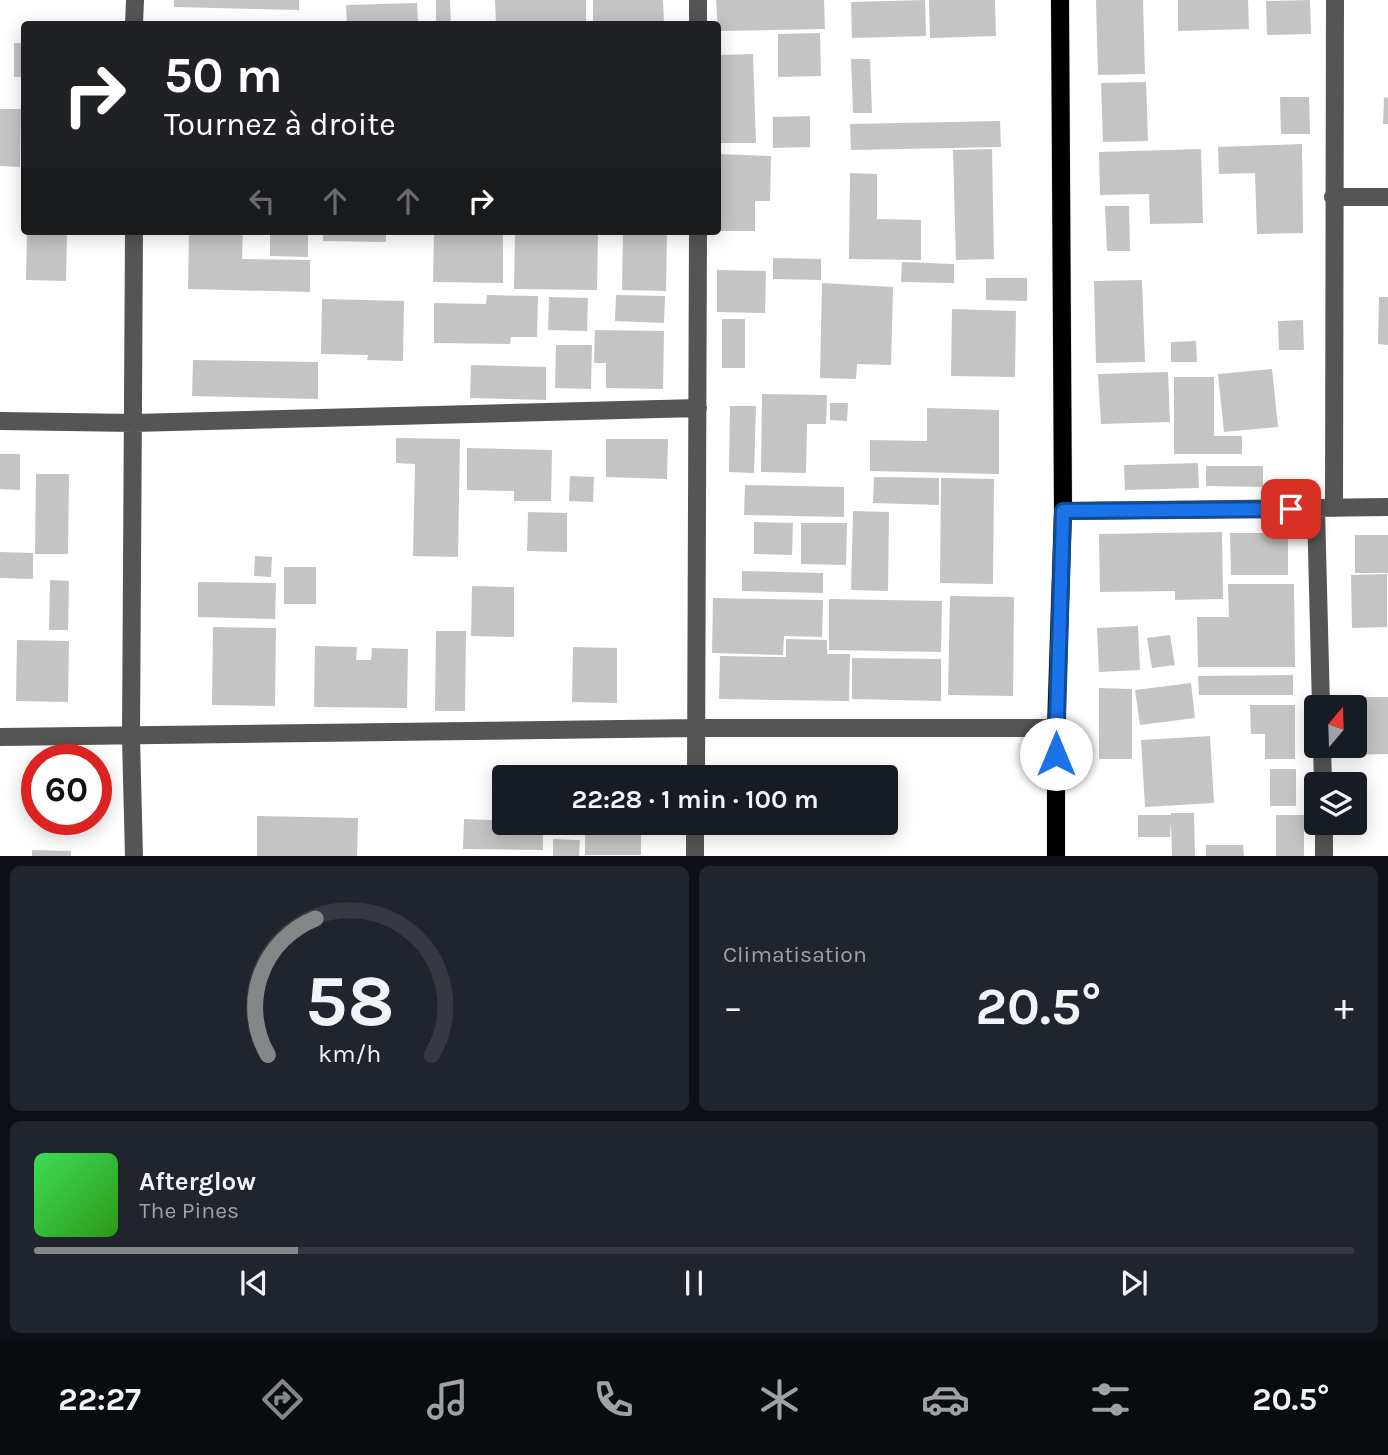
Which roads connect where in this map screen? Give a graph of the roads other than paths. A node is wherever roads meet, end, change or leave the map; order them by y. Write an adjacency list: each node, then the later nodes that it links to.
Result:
1 (135, 0): 5 (street)
2 (698, 0): 6 (street)
3 (1060, 0): 16 (main road)
4 (1335, 0): 7 (street)
5 (135, 21)
6 (698, 21)
7 (1333, 197): 8 (street); 15 (street)
8 (1388, 197)
9 (134, 235): 13 (street)
10 (698, 235): 11 (street)
11 (698, 408): 13 (street); 18 (street)
12 (0, 421): 13 (street)
13 (134, 423): 21 (street)
14 (1388, 507): 15 (street)
15 (1325, 508): 16 (street); 17 (street)
16 (1063, 511): 19 (main road)
17 (1321, 695)
18 (696, 728): 19 (street); 21 (street); 22 (street)
19 (1056, 728): 27 (main road)
20 (0, 737): 21 (street)
21 (131, 738): 25 (street)
22 (696, 765)
23 (695, 835): 26 (street)
24 (1324, 835): 28 (street)
25 (134, 856)
26 (695, 856)
27 (1056, 856)
28 (1324, 856)

